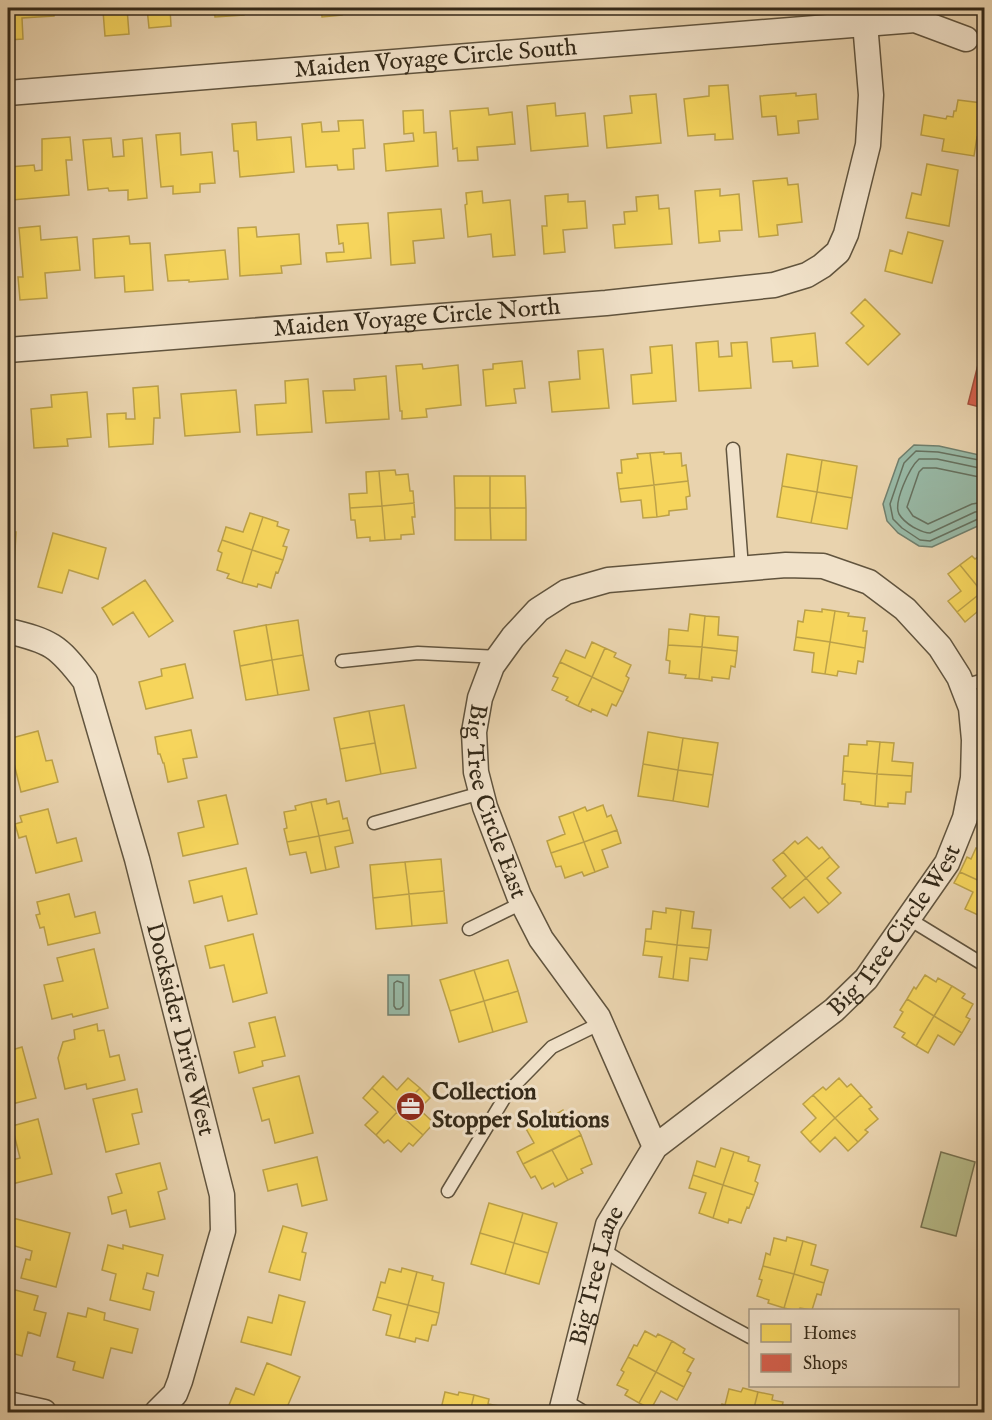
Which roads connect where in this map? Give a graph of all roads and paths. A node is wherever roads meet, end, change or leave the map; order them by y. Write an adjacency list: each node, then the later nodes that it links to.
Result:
1 (864, 23): 2 (street, Maiden Voyage Circle South); 3 (street, Maiden Voyage Circle South); 4 (street, Maiden Voyage Circle North)
2 (966, 39)
3 (8, 93)
4 (8, 350)
5 (733, 449): 6 (lane)
6 (742, 568): 7 (street, Big Tree Circle West); 11 (street, Big Tree Circle West)
7 (704, 570): 9 (street, Big Tree Circle East)
8 (8, 631): 26 (street, Docksider Drive West)
9 (499, 657): 10 (lane); 12 (street, Big Tree Circle East)
10 (342, 661)
11 (974, 683): 15 (street, Big Tree Circle West)
12 (481, 793): 13 (lane); 14 (street, Big Tree Circle East)
13 (374, 823)
14 (522, 903): 16 (lane); 18 (street, Big Tree Circle East)
15 (909, 919): 17 (lane); 19 (street, Big Tree Circle West)
16 (469, 929)
17 (981, 963)
18 (601, 1023): 19 (street, Big Tree Circle East); 20 (lane)
19 (655, 1147): 21 (street, Big Tree Lane)
20 (448, 1191)
21 (602, 1249): 22 (lane); 24 (street, Big Tree Lane)
22 (749, 1336)
23 (8, 1404): 25 (street)
24 (570, 1408)
25 (44, 1413)
26 (157, 1413)

